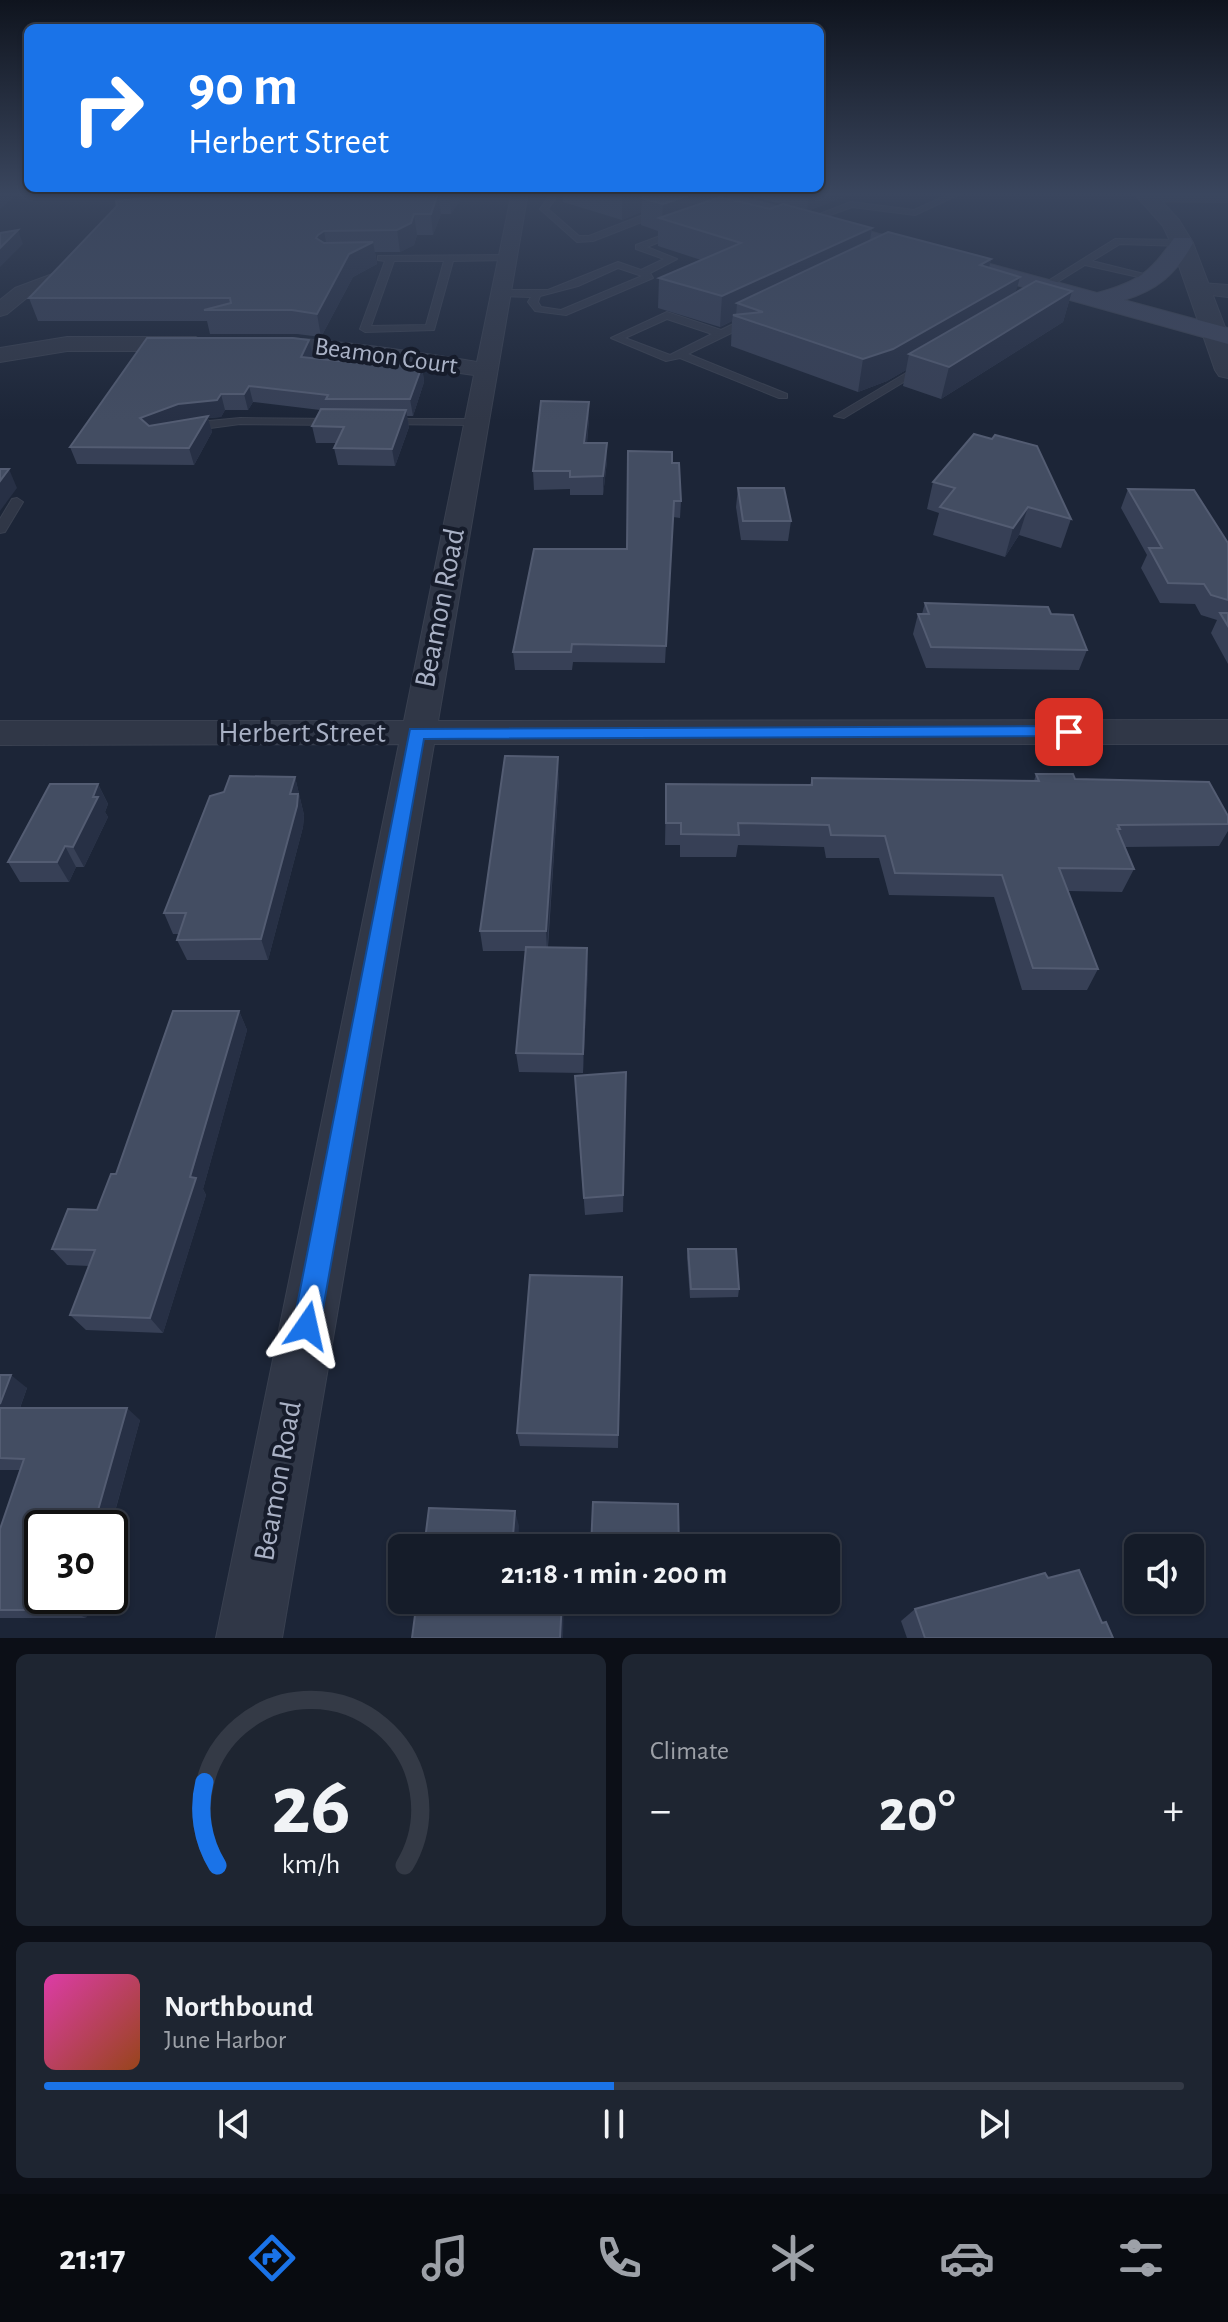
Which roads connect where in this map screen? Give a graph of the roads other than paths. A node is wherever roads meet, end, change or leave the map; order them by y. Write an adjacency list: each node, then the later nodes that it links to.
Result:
1 (386, 268): 2 (lane)
2 (446, 268)
3 (477, 268): 16 (lane)
4 (515, 268): 16 (street, Beamon Road)
5 (610, 268): 16 (lane)
6 (628, 268): 14 (lane)
7 (660, 268): 14 (lane)
8 (960, 268): 18 (main road)
9 (1076, 268): 18 (lane)
10 (1110, 268): 15 (lane)
11 (1167, 268): 15 (main road)
12 (1193, 268): 17 (street)
13 (66, 275): 21 (street)
14 (651, 276): 16 (lane)
15 (1153, 279): 20 (main road)
16 (514, 282): 28 (street, Beamon Road)
17 (1201, 289): 19 (street); 24 (street)
18 (1046, 291): 20 (main road)
19 (1228, 291)
20 (1098, 300): 24 (main road)
21 (0, 310)
22 (771, 310): 23 (lane)
23 (721, 334): 25 (lane); 25 (lane)
24 (1222, 335): 29 (street)
25 (679, 354): 30 (lane)
26 (0, 355): 28 (street, Beamon Court)
27 (929, 363): 31 (lane)
28 (485, 370): 34 (street, Beamon Road)
29 (1228, 370)
30 (783, 396)
31 (840, 416)
32 (350, 422): 35 (lane)
33 (365, 422): 34 (lane)
34 (475, 422): 40 (street, Beamon Road)
35 (169, 432)
36 (17, 502): 37 (lane)
37 (0, 529)
38 (1228, 732): 40 (street, Herbert Street)
39 (0, 733): 40 (street, Herbert Street)
40 (416, 733): 41 (street, Beamon Road)
41 (249, 1638)

